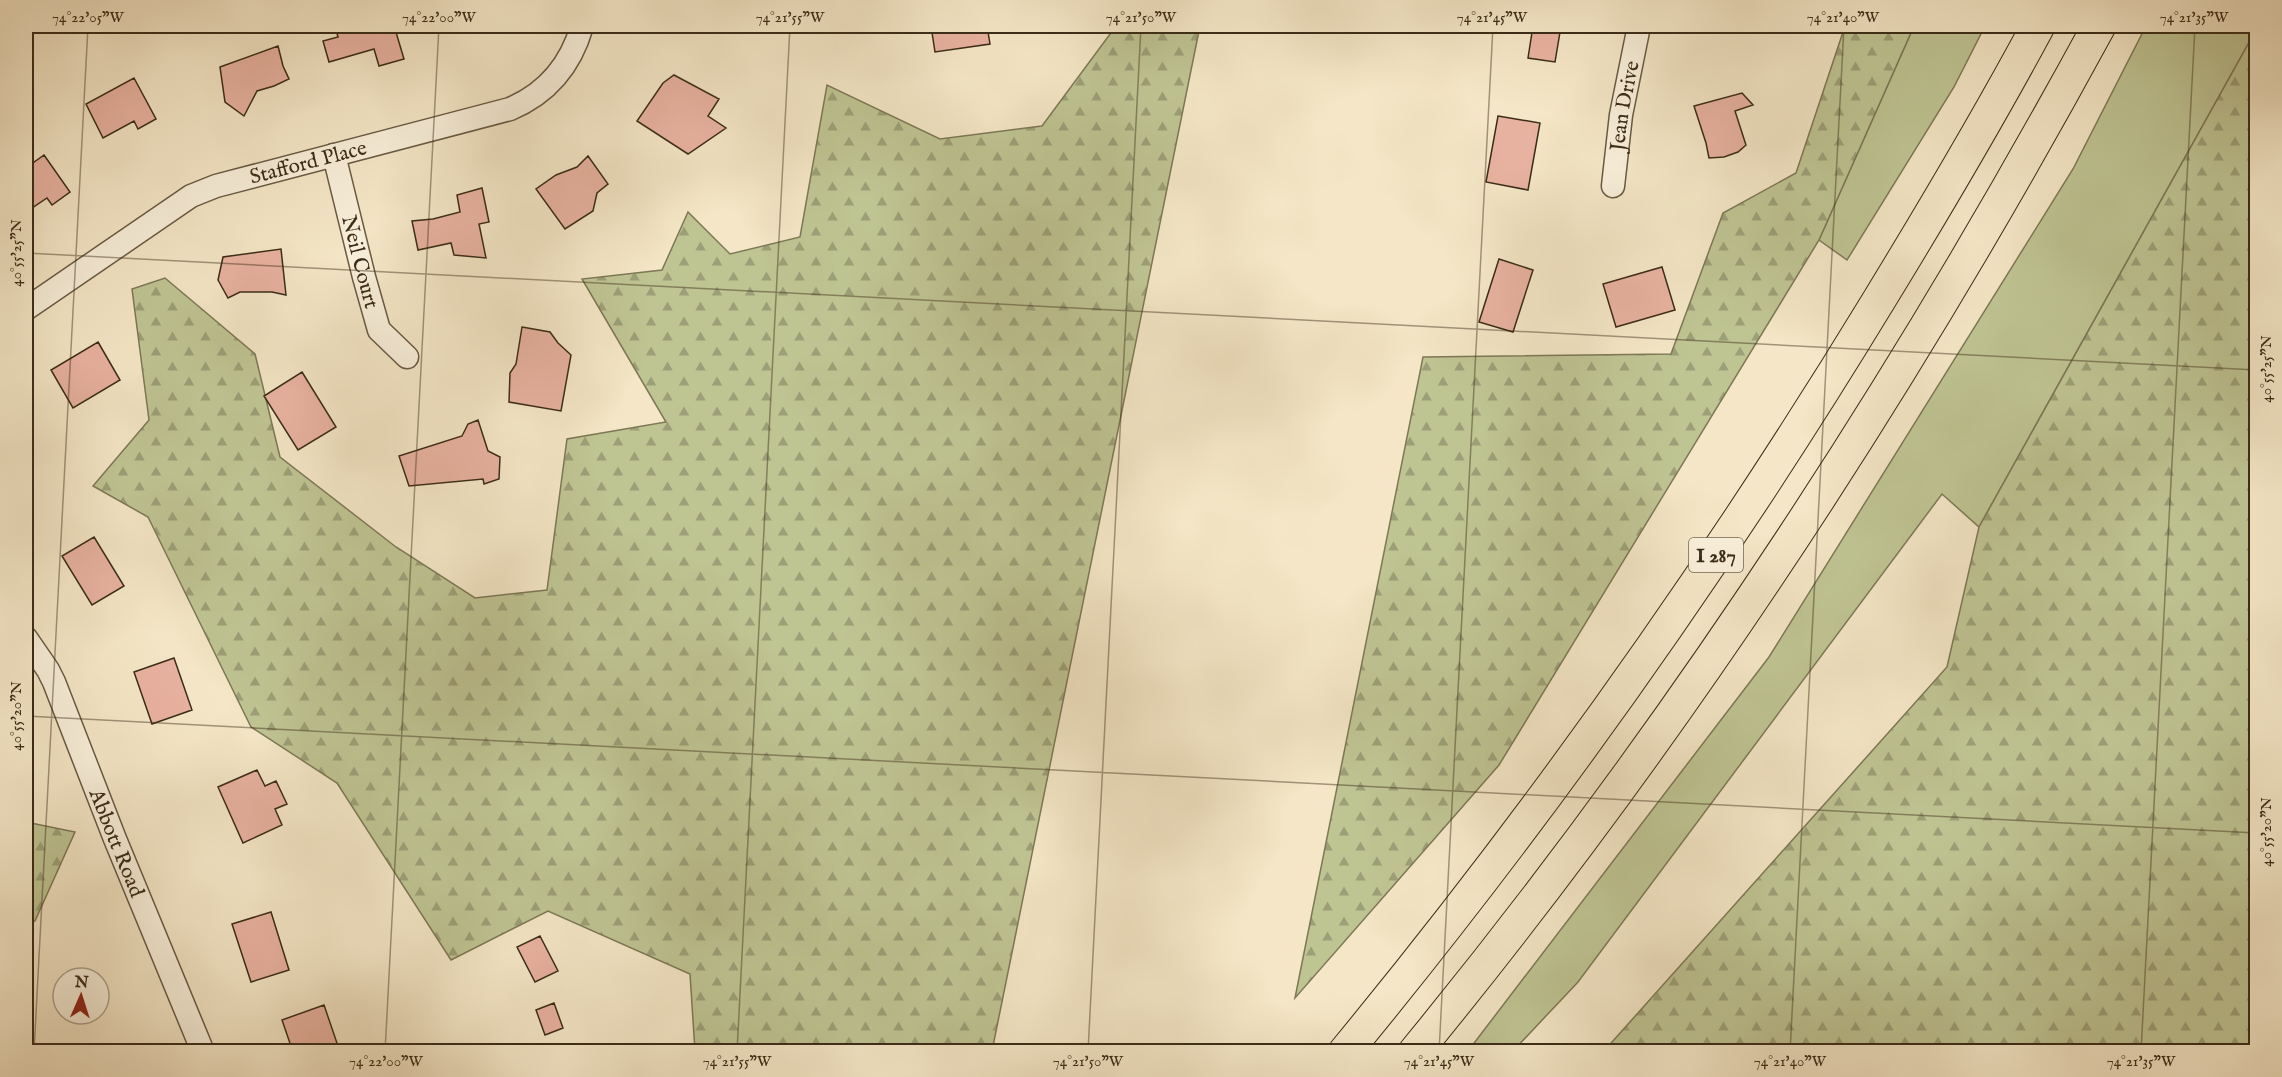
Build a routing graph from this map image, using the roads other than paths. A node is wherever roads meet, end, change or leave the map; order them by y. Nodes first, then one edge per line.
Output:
1 (582, 26) edge
2 (1639, 26) edge
3 (2038, 26) edge
4 (2099, 26) edge
5 (334, 155) junction
6 (1613, 186) dead end
7 (26, 309) edge
8 (407, 357) dead end
9 (26, 638) edge
10 (203, 1052) edge
11 (1345, 1052) edge
12 (1415, 1052) edge

1 - 5 street, Stafford Place
2 - 6 street, Jean Drive
3 - 11 highway, I 287
4 - 12 highway, I 287
5 - 7 street, Stafford Place
5 - 8 street, Neil Court
9 - 10 street, Abbott Road

